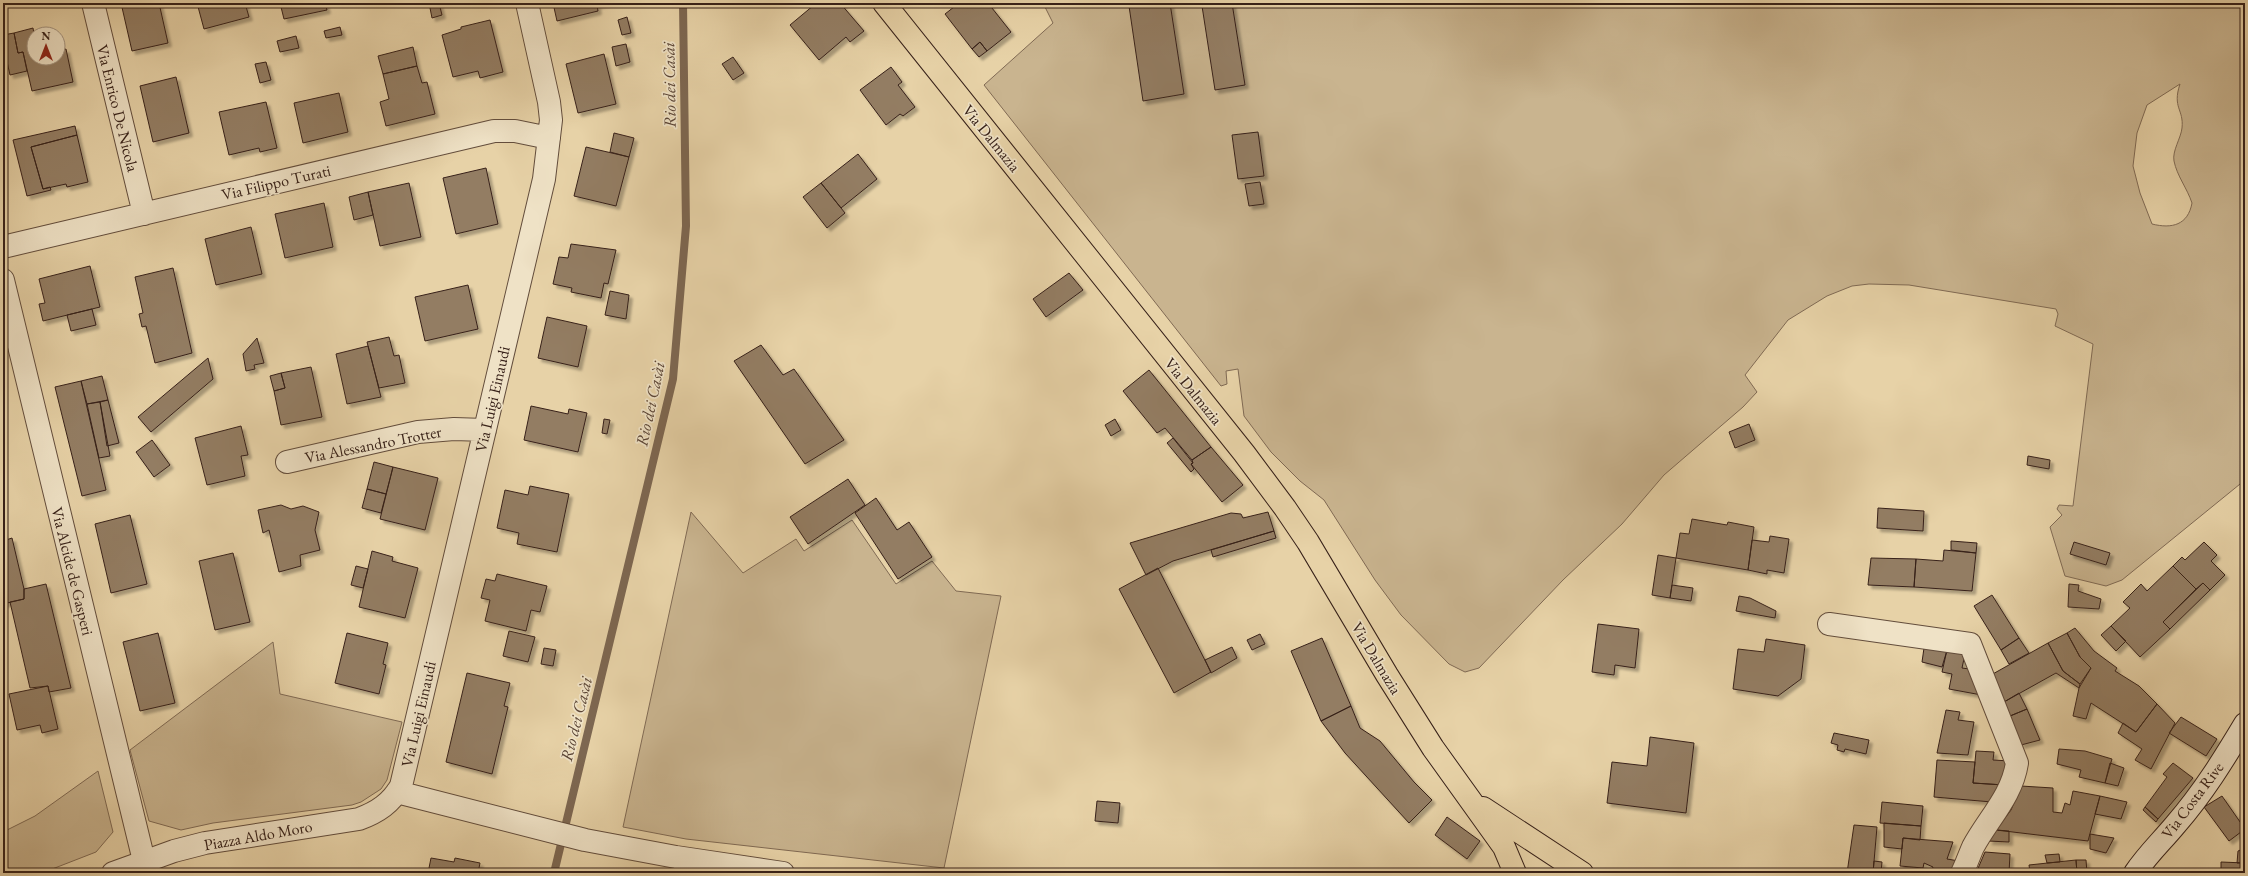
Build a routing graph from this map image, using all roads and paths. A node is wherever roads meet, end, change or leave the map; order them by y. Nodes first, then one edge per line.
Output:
1 (93, 3) edge
2 (527, 3) edge
3 (884, 3) edge
4 (549, 138) junction
5 (144, 214) junction
6 (3, 247) edge
7 (3, 280) edge
8 (484, 430) junction
9 (286, 462) dead end
10 (1829, 624) dead end
11 (2245, 724) edge
12 (397, 792) junction
13 (1472, 802) junction
14 (144, 861) junction
15 (113, 873) edge
16 (783, 873) edge
17 (1515, 873) edge
18 (1553, 873) edge
19 (1579, 873) edge
20 (1582, 873) edge
21 (1962, 873) edge
22 (2135, 873) edge

1 - 5 street, Via Enrico De Nicola
2 - 4 street, Via Luigi Einaudi
3 - 13 main road, Via Dalmazia
4 - 5 street, Via Filippo Turati
4 - 8 street, Via Luigi Einaudi
5 - 6 street, Via Filippo Turati
7 - 14 street, Via Alcide de Gasperi
8 - 9 street, Via Alessandro Trotter
8 - 12 street, Via Luigi Einaudi
10 - 21 street
11 - 22 street, Via Costa Rive
12 - 14 street, Piazza Aldo Moro
12 - 16 street
13 - 17 main road, Via Dalmazia
13 - 20 main road, Via Dalmazia
14 - 15 street, Piazza Aldo Moro
18 - 19 main road

